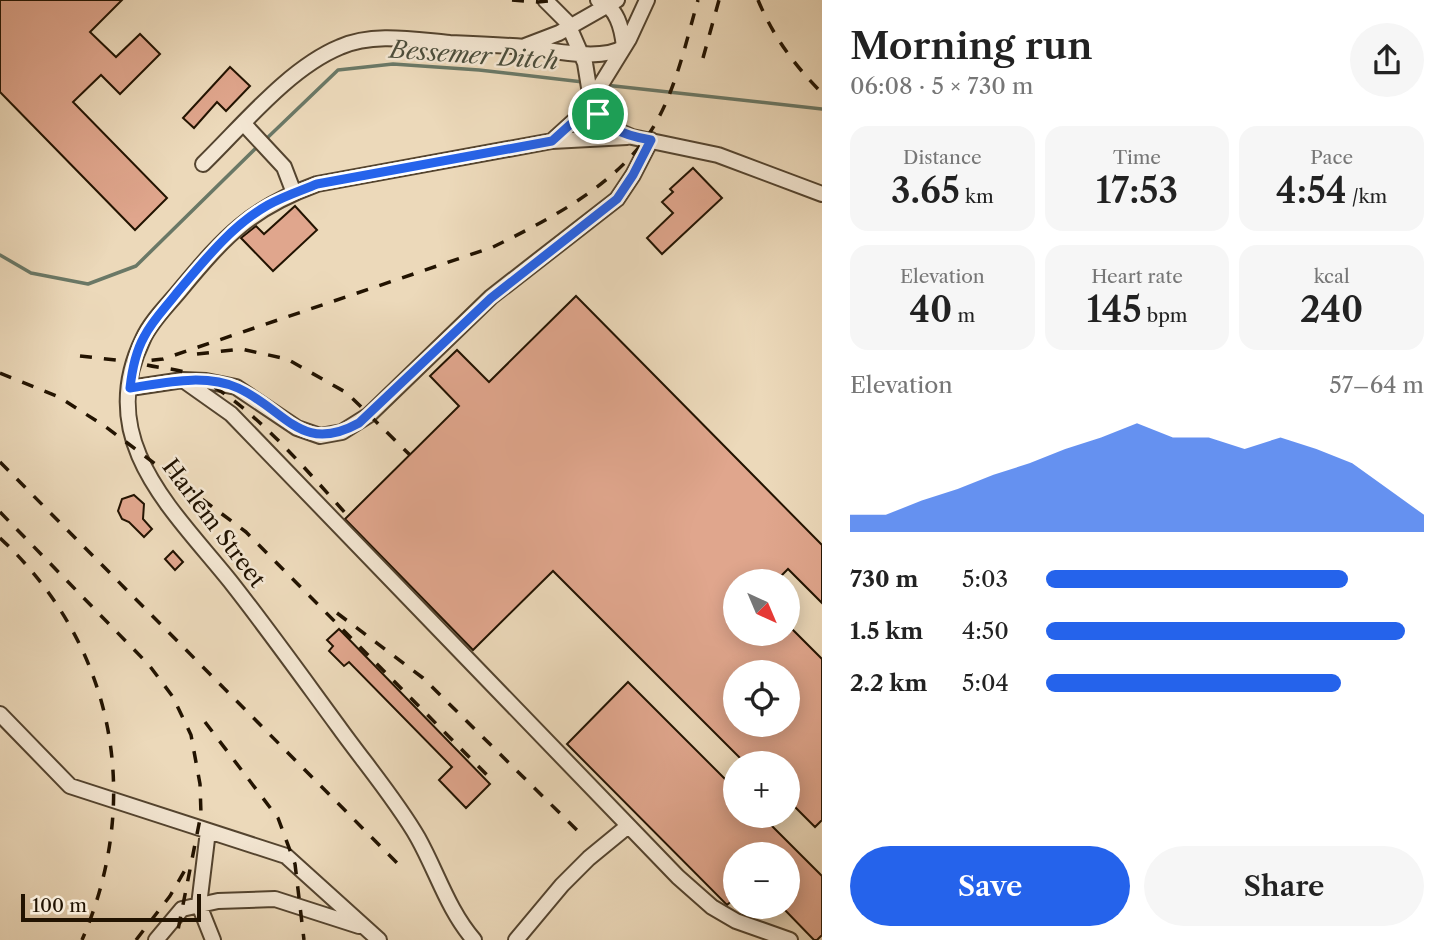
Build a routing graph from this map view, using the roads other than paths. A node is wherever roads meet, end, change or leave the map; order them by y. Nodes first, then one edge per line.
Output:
1 (545, 0) edge
2 (647, 0) edge
3 (608, 2) edge
4 (570, 28) junction
5 (521, 47) junction
6 (624, 47) junction
7 (581, 53) junction
8 (592, 100) junction
9 (244, 124) junction
10 (632, 137) junction
11 (651, 140) junction
12 (552, 141) junction
13 (203, 164) dead end
14 (294, 193) junction
15 (822, 194) edge
16 (183, 380) junction
17 (130, 388) junction
18 (0, 714) edge
19 (628, 826) junction
20 (208, 831) junction
21 (199, 905) junction
22 (367, 929) junction
23 (156, 940) edge
24 (213, 940) edge
25 (379, 940) edge
26 (474, 940) edge
27 (516, 940) edge
28 (790, 940) edge

1 - 4 lane
2 - 6 lane
3 - 4 lane
3 - 6 lane
4 - 5 lane
4 - 7 lane
5 - 7 lane
5 - 9 lane
6 - 7 lane
6 - 8 lane
7 - 8 lane
8 - 10 lane
8 - 12 lane
9 - 13 lane
9 - 14 lane
10 - 11 lane
10 - 12 lane, Harlem Street
11 - 15 lane
11 - 16 lane
12 - 14 lane, Harlem Street
14 - 17 lane, Harlem Street
16 - 17 lane
16 - 19 lane
17 - 26 lane, Harlem Street
18 - 20 lane
19 - 27 lane
19 - 28 lane
20 - 21 lane
20 - 22 lane
21 - 22 lane
21 - 23 lane
21 - 24 lane
22 - 25 lane

